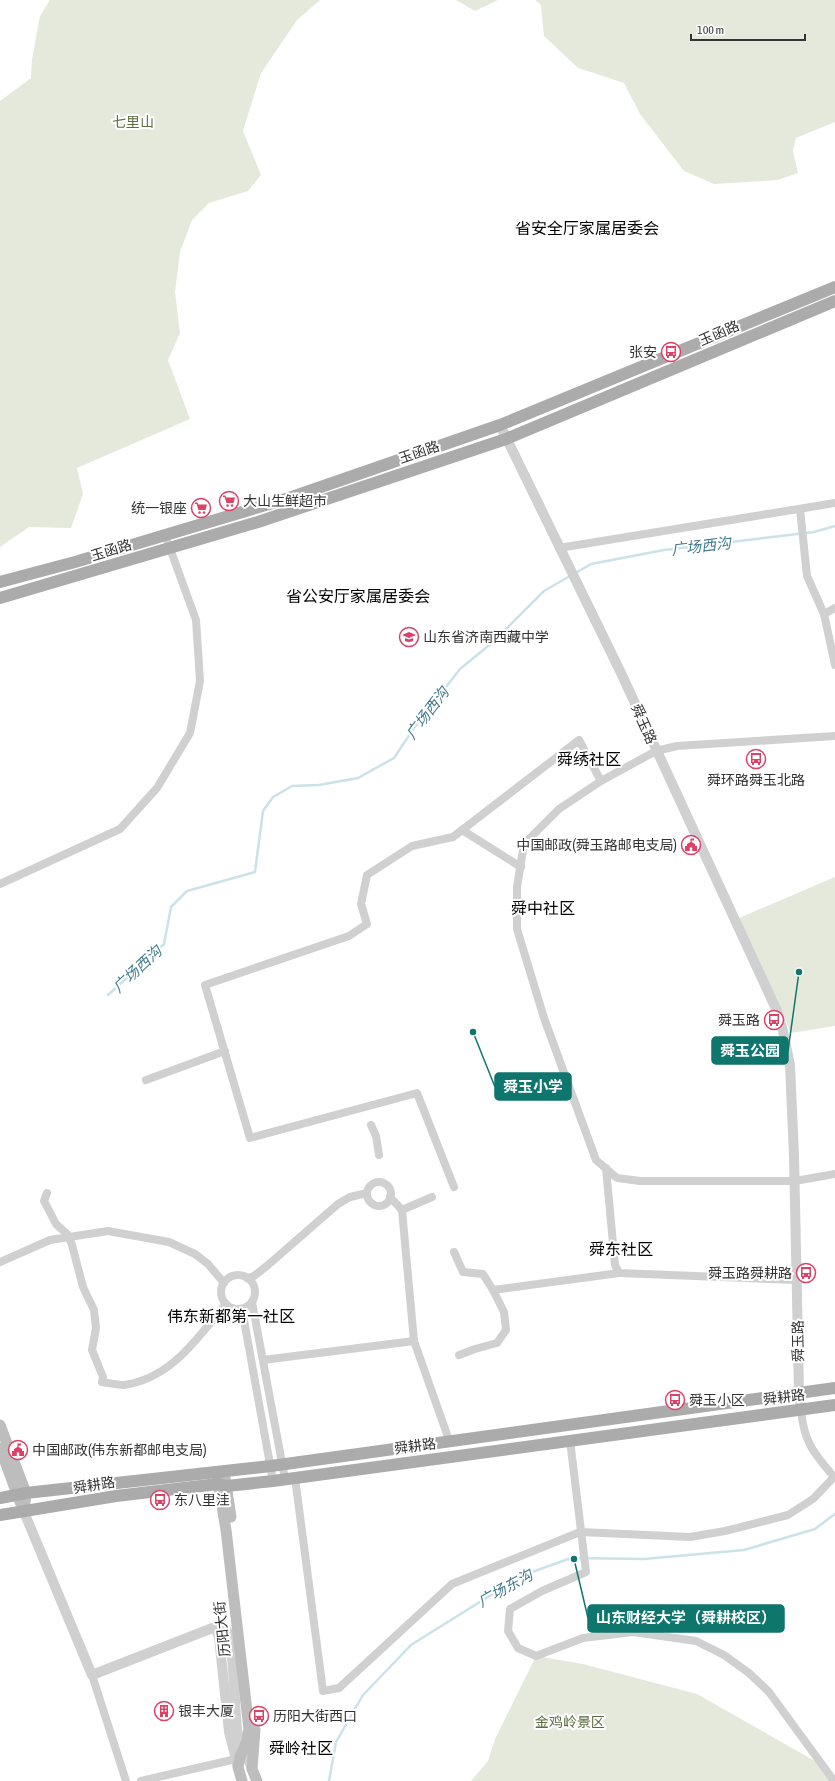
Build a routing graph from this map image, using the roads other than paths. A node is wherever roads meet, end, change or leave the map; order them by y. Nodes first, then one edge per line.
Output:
1 (835, 287) edge
2 (835, 301) edge
3 (500, 425) junction
4 (506, 438) junction
5 (835, 503) edge
6 (800, 509) junction
7 (165, 535) junction
8 (169, 548) junction
9 (559, 548) junction
10 (0, 582) edge
11 (0, 598) edge
12 (835, 608) edge
13 (824, 614) junction
14 (835, 665) edge
15 (835, 736) edge
16 (656, 752) junction
17 (601, 781) junction
18 (462, 830) junction
19 (520, 867) junction
20 (0, 884) edge
21 (225, 1051) junction
22 (146, 1080) dead end
23 (371, 1125) dead end
24 (379, 1155) dead end
25 (606, 1168) junction
26 (835, 1174) edge
27 (795, 1181) junction
28 (454, 1187) dead end
29 (47, 1193) dead end
30 (367, 1193) junction
31 (432, 1196) dead end
32 (390, 1197) junction
33 (402, 1210) junction
34 (69, 1238) junction
35 (454, 1252) dead end
36 (0, 1262) edge
37 (619, 1273) junction
38 (247, 1278) junction
39 (797, 1280) junction
40 (224, 1283) junction
41 (493, 1290) junction
42 (252, 1302) junction
43 (226, 1304) junction
44 (242, 1309) junction
45 (414, 1342) junction
46 (459, 1355) dead end
47 (263, 1360) junction
48 (835, 1388) edge
49 (799, 1392) junction
50 (835, 1405) edge
51 (801, 1410) junction
52 (0, 1425) edge
53 (449, 1440) junction
54 (570, 1440) junction
55 (0, 1448) edge
56 (277, 1465) junction
57 (834, 1477) edge
58 (222, 1478) junction
59 (285, 1479) junction
60 (22, 1494) junction
61 (0, 1498) edge
62 (24, 1512) junction
63 (0, 1515) edge
64 (580, 1532) junction
65 (215, 1627) junction
66 (92, 1675) junction
67 (243, 1750) junction
68 (237, 1763) junction
69 (252, 1769) junction
70 (126, 1781) edge
71 (141, 1781) edge
72 (242, 1781) edge
73 (257, 1781) edge
74 (834, 1781) edge

1 - 3 main road, 玉函路
2 - 4 main road, 玉函路
3 - 4 street, 舜玉路
3 - 7 main road, 玉函路
4 - 8 main road, 玉函路
4 - 9 street, 舜玉路
5 - 6 street
6 - 9 street
6 - 13 street
7 - 8 street
7 - 10 main road, 玉函路
8 - 11 main road, 玉函路
8 - 20 street
9 - 16 street, 舜玉路
12 - 13 street
13 - 14 street
15 - 16 street
16 - 17 street
16 - 27 street, 舜玉路
17 - 18 street
17 - 19 street
18 - 19 street
18 - 21 street
19 - 25 street
21 - 22 street
21 - 28 street
23 - 24 street
25 - 27 street
25 - 37 street
26 - 27 street
27 - 39 street, 舜玉路
29 - 34 street
30 - 32 street
30 - 32 street
30 - 38 street
31 - 33 street
32 - 33 street
33 - 45 street
34 - 36 street
34 - 40 street
34 - 43 street
35 - 41 street
37 - 39 street
37 - 41 street
38 - 40 street
38 - 42 street
39 - 49 street, 舜玉路
40 - 43 street
41 - 46 street
42 - 44 street
42 - 47 street
43 - 44 street
44 - 56 street
45 - 47 street
45 - 53 street
47 - 56 street
48 - 49 main road, 舜耕路
49 - 51 street, 舜玉路
49 - 53 main road, 舜耕路
50 - 51 main road, 舜耕路
51 - 54 main road, 舜耕路
51 - 57 street
52 - 60 main road
53 - 56 main road, 舜耕路
54 - 59 main road, 舜耕路
54 - 64 street
55 - 60 main road
56 - 58 main road, 舜耕路
56 - 59 street
56 - 59 street
57 - 64 street
58 - 59 main road, 舜耕路
58 - 60 main road, 舜耕路
58 - 62 main road, 舜耕路
58 - 67 main road, 历阳大街
58 - 69 main road, 历阳大街
59 - 64 street
60 - 61 main road, 舜耕路
60 - 62 main road
62 - 63 main road, 舜耕路
62 - 66 street
64 - 74 street
65 - 66 street
65 - 67 street
65 - 68 street
66 - 70 street
67 - 68 main road, 历阳大街
67 - 69 street
68 - 71 street
68 - 72 main road
69 - 73 main road, 历阳大街

